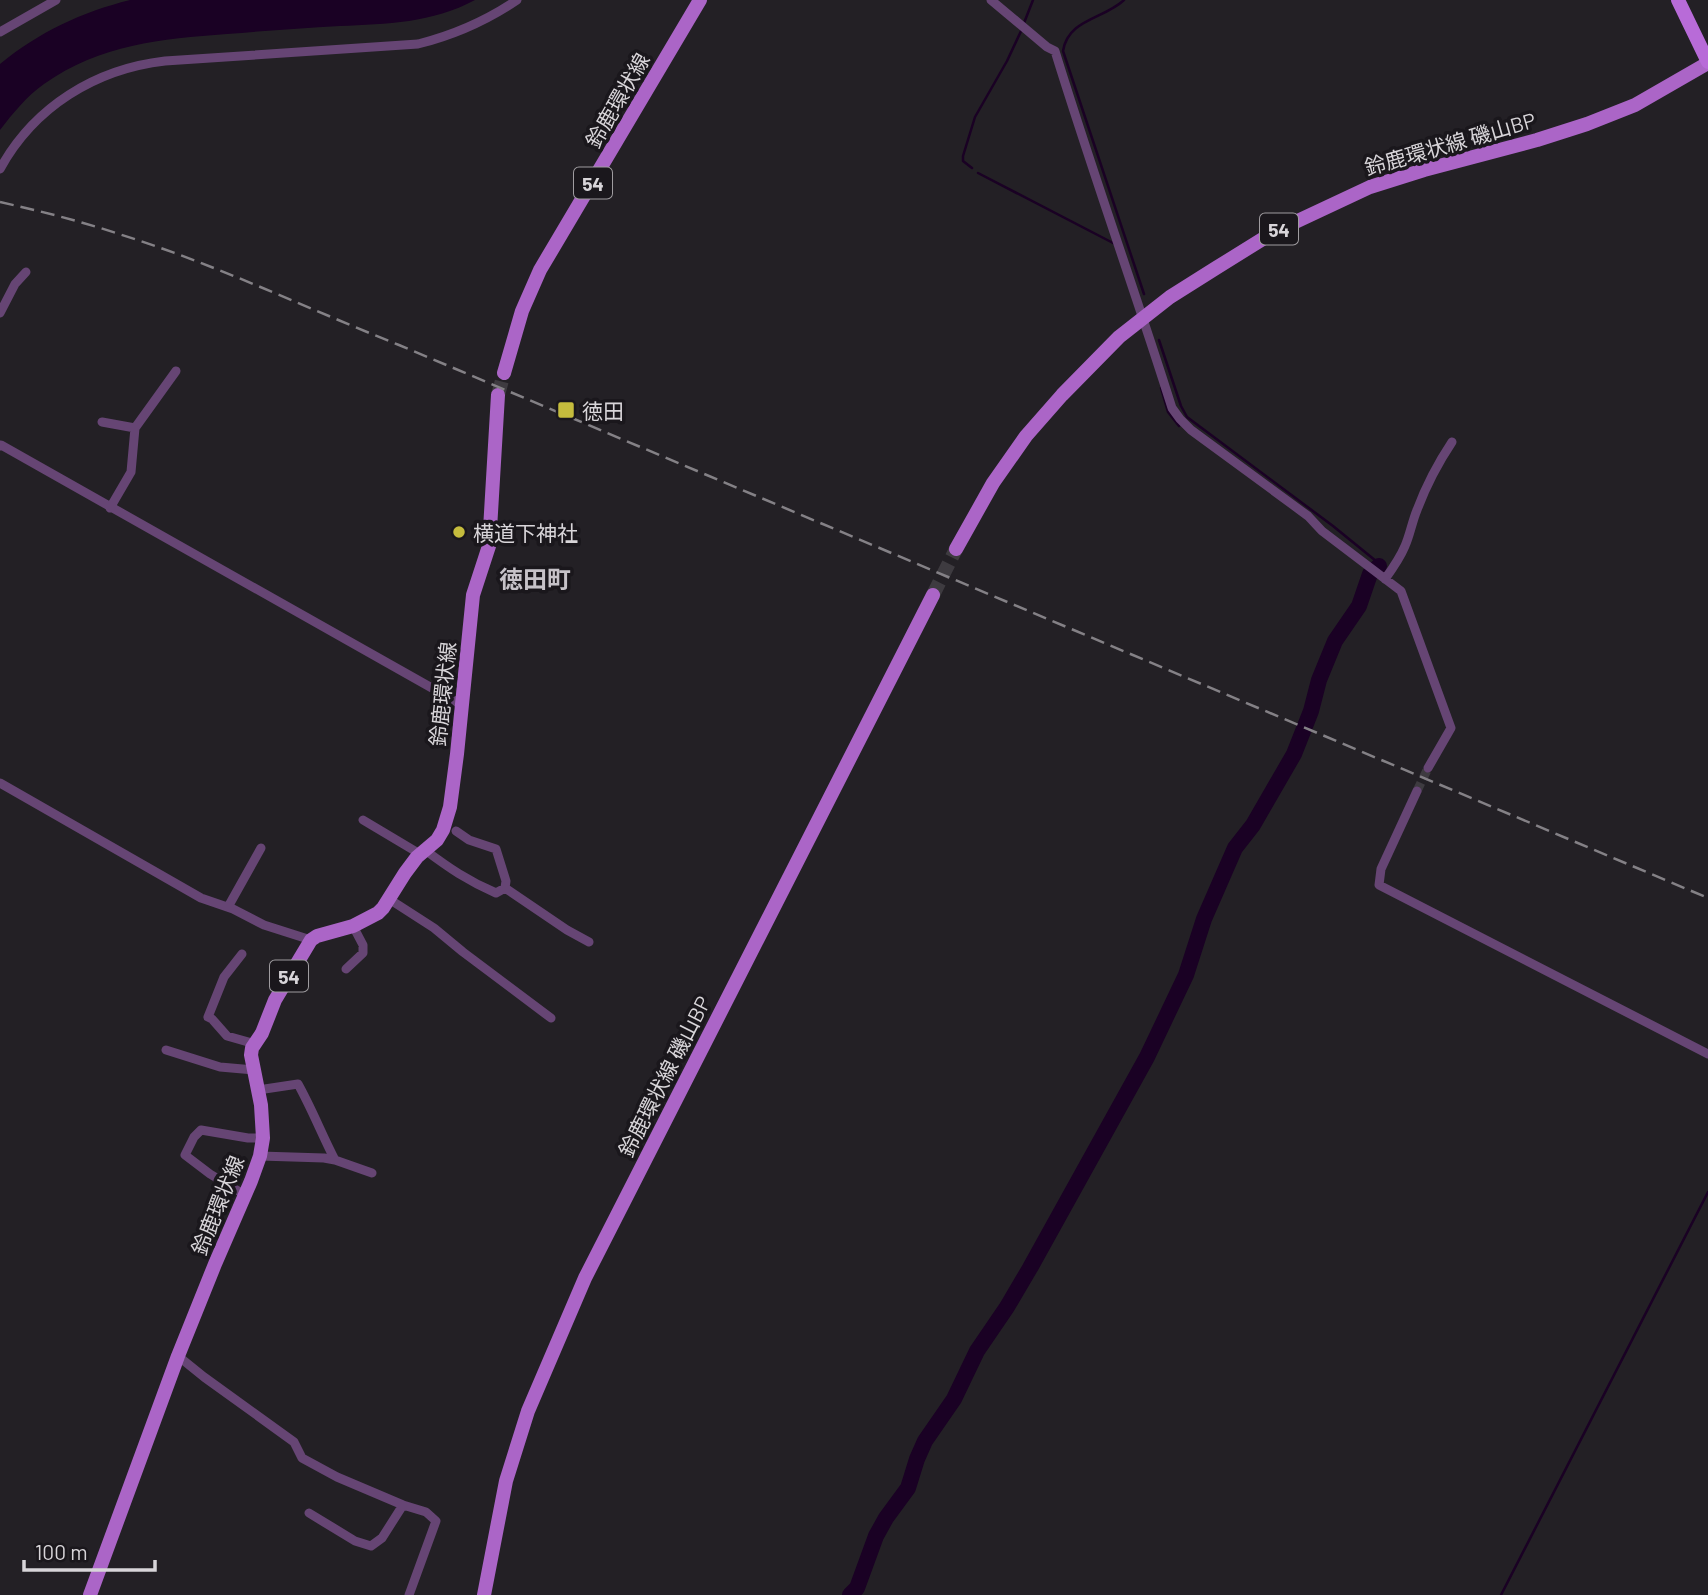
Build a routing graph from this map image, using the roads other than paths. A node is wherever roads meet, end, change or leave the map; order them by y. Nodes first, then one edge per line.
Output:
1 (55, 0) edge
2 (517, 0) edge
3 (700, 0) edge
4 (991, 0) edge
5 (1678, 0) edge
6 (0, 32) edge
7 (1708, 63) edge
8 (0, 169) edge
9 (26, 272) dead end
10 (0, 313) edge
11 (1143, 318) junction
12 (176, 371) dead end
13 (504, 373) tunnel mouth
14 (498, 395) tunnel mouth
15 (102, 422) dead end
16 (135, 428) junction
17 (1452, 442) dead end
18 (0, 446) edge
19 (110, 508) junction
20 (956, 549) tunnel mouth
21 (1383, 578) junction
22 (933, 595) tunnel mouth
23 (462, 705) junction
24 (1428, 768) tunnel mouth
25 (0, 783) edge
26 (1417, 791) tunnel mouth
27 (363, 820) dead end
28 (456, 831) dead end
29 (261, 848) dead end
30 (423, 852) junction
31 (505, 888) junction
32 (389, 899) junction
33 (228, 907) junction
34 (353, 926) junction
35 (311, 940) junction
36 (589, 943) dead end
37 (242, 954) dead end
38 (345, 969) dead end
39 (551, 1018) dead end
40 (255, 1044) junction
41 (166, 1050) dead end
42 (1708, 1054) edge
43 (254, 1070) junction
44 (258, 1090) junction
45 (263, 1138) junction
46 (260, 1156) junction
47 (335, 1160) junction
48 (372, 1173) dead end
49 (245, 1195) junction
50 (178, 1356) junction
51 (402, 1506) junction
52 (309, 1513) dead end
53 (90, 1595) edge
54 (409, 1595) edge
55 (484, 1595) edge

1 - 6 street
2 - 8 street
3 - 13 main road, 鈴鹿環状線 / 54
4 - 11 street
5 - 7 highway
7 - 11 main road, 鈴鹿環状線 磯山BP / 54
9 - 10 street
11 - 20 main road, 鈴鹿環状線 磯山BP / 54
11 - 21 street
12 - 16 street
14 - 23 main road, 鈴鹿環状線 / 54
15 - 16 street
16 - 19 street
17 - 21 street
18 - 19 street
19 - 23 street
21 - 24 street
22 - 55 main road, 鈴鹿環状線 磯山BP
23 - 30 main road, 鈴鹿環状線 / 54
25 - 33 street
26 - 42 street
27 - 30 street
28 - 31 street
29 - 33 street
30 - 31 street
30 - 32 main road, 鈴鹿環状線 / 54
31 - 36 street
32 - 34 main road, 鈴鹿環状線 / 54
32 - 39 street
33 - 35 street
34 - 35 main road, 鈴鹿環状線 / 54
34 - 38 street
35 - 40 main road, 鈴鹿環状線 / 54
37 - 40 street
40 - 43 main road, 鈴鹿環状線 / 54
41 - 43 street
43 - 44 main road, 鈴鹿環状線 / 54
44 - 45 main road, 鈴鹿環状線 / 54
44 - 47 street
45 - 46 main road, 鈴鹿環状線 / 54
45 - 49 street
46 - 47 street
46 - 49 main road, 鈴鹿環状線 / 54
47 - 48 street
49 - 50 main road, 鈴鹿環状線 / 54
50 - 51 street
50 - 53 main road, 鈴鹿環状線 / 54
51 - 52 street
51 - 54 street

